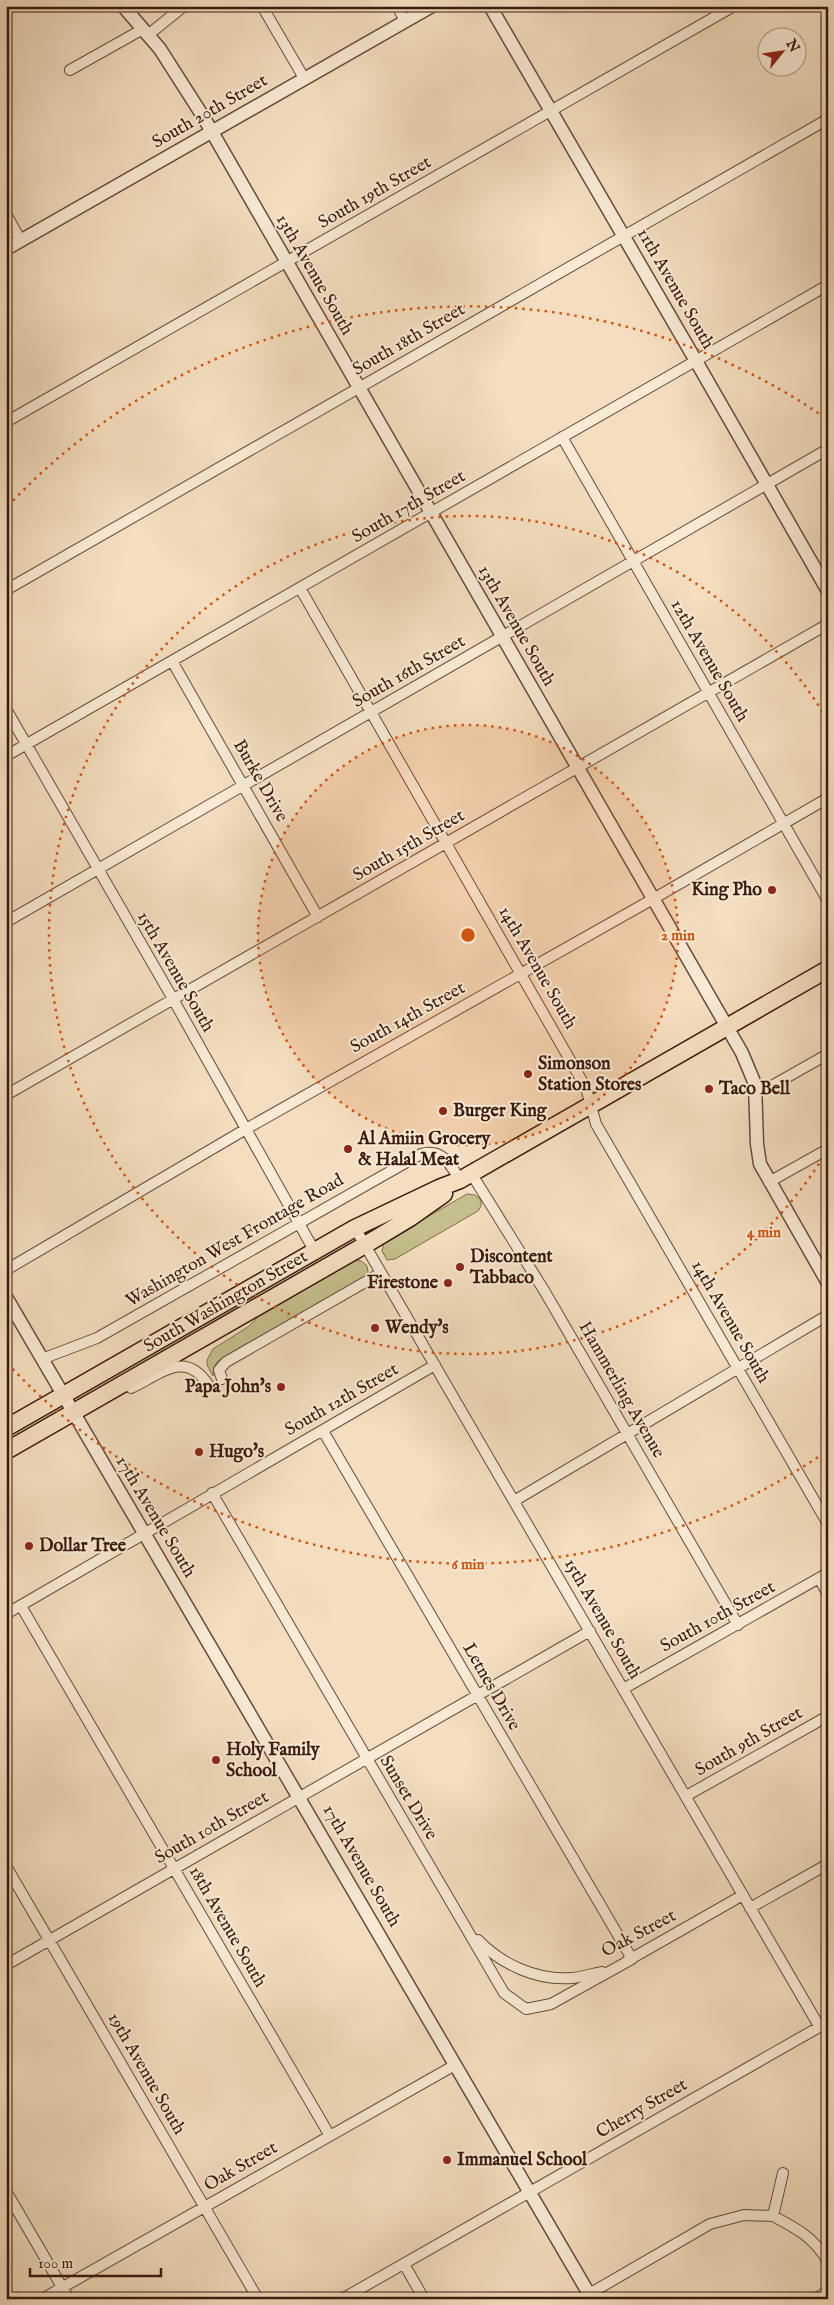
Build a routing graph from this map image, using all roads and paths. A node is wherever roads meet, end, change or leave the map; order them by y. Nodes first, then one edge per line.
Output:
1 (122, 6) edge
2 (184, 6) edge
3 (262, 6) edge
4 (397, 6) edge
5 (432, 6) edge
6 (490, 6) edge
7 (734, 6) edge
8 (405, 21) junction
9 (146, 32) junction
10 (70, 70) dead end
11 (304, 78) junction
12 (552, 110) junction
13 (828, 119) edge
14 (212, 131) junction
15 (6, 214) edge
16 (624, 235) junction
17 (21, 240) junction
18 (6, 249) edge
19 (287, 262) junction
20 (828, 285) edge
21 (696, 360) junction
22 (359, 387) junction
23 (6, 422) edge
24 (562, 437) junction
25 (828, 449) edge
26 (767, 485) junction
27 (431, 513) junction
28 (632, 562) junction
29 (300, 588) junction
30 (6, 590) edge
31 (828, 591) edge
32 (828, 624) edge
33 (503, 637) junction
34 (172, 661) junction
35 (709, 693) junction
36 (6, 709) edge
37 (372, 712) junction
38 (27, 744) junction
39 (6, 756) edge
40 (577, 767) junction
41 (244, 785) junction
42 (828, 798) edge
43 (784, 823) junction
44 (447, 843) junction
45 (97, 869) junction
46 (653, 899) junction
47 (828, 901) edge
48 (318, 917) junction
49 (6, 922) edge
50 (828, 968) edge
51 (522, 973) junction
52 (173, 999) junction
53 (727, 1027) junction
54 (828, 1054) edge
55 (756, 1090) junction
56 (6, 1095) edge
57 (592, 1103) junction
58 (246, 1128) junction
59 (828, 1149) edge
60 (465, 1176) junction
61 (769, 1182) junction
62 (298, 1224) junction
63 (355, 1228) junction
64 (365, 1245) junction
65 (314, 1252) junction
66 (6, 1270) edge
67 (381, 1273) junction
68 (828, 1283) edge
69 (6, 1297) edge
70 (828, 1315) edge
71 (42, 1359) junction
72 (435, 1365) junction
73 (738, 1368) junction
74 (222, 1379) dead end
75 (209, 1386) dead end
76 (116, 1390) junction
77 (63, 1396) junction
78 (32, 1413) junction
79 (74, 1414) junction
80 (6, 1421) edge
81 (6, 1428) edge
82 (323, 1431) junction
83 (628, 1434) junction
84 (6, 1451) edge
85 (212, 1493) junction
86 (514, 1501) junction
87 (828, 1524) edge
88 (144, 1533) junction
89 (823, 1576) edge
90 (828, 1595) edge
91 (21, 1606) junction
92 (6, 1614) edge
93 (738, 1625) junction
94 (590, 1631) junction
95 (623, 1689) junction
96 (478, 1696) junction
97 (828, 1716) edge
98 (366, 1759) junction
99 (686, 1796) junction
100 (300, 1797) junction
101 (828, 1864) edge
102 (6, 1866) edge
103 (174, 1869) junction
104 (743, 1895) junction
105 (750, 1908) junction
106 (467, 1929) junction
107 (49, 1940) junction
108 (632, 1959) junction
109 (6, 1965) edge
110 (823, 2024) edge
111 (455, 2065) junction
112 (330, 2136) junction
113 (783, 2173) dead end
114 (6, 2191) edge
115 (530, 2192) junction
116 (204, 2207) junction
117 (773, 2216) junction
118 (828, 2262) edge
119 (404, 2264) junction
120 (62, 2287) junction
121 (828, 2291) edge
122 (591, 2296) edge
123 (42, 2299) edge
124 (69, 2299) edge
125 (258, 2299) edge
126 (342, 2299) edge
127 (424, 2299) edge
128 (815, 2299) edge

1 - 9 street, 13th Avenue South
2 - 9 street
3 - 11 street
4 - 8 street
5 - 8 street, South 20th Street
6 - 12 street, 11th Avenue South
7 - 12 street, South 19th Street
8 - 11 street, South 20th Street
9 - 10 street
9 - 14 street, 13th Avenue South
11 - 14 street, South 20th Street
12 - 16 street, 11th Avenue South
12 - 19 street, South 19th Street
13 - 16 street, South 18th Street
14 - 17 street, South 20th Street
14 - 19 street, 13th Avenue South
15 - 17 street
16 - 21 street, 11th Avenue South
16 - 22 street, South 18th Street
17 - 18 street, South 20th Street
19 - 22 street, 13th Avenue South
19 - 23 street, South 19th Street
20 - 21 street, South 17th Street
21 - 24 street, South 17th Street
21 - 26 street, 11th Avenue South
22 - 27 street, 13th Avenue South
22 - 30 street, South 18th Street
24 - 27 street, South 17th Street
24 - 28 street, 12th Avenue South
25 - 26 street, South 16th Street
26 - 28 street, South 16th Street
26 - 31 street, 11th Avenue South
27 - 29 street, South 17th Street
27 - 33 street, 13th Avenue South
28 - 33 street, South 16th Street
28 - 35 street, 12th Avenue South
29 - 34 street, South 17th Street
29 - 37 street, 14th Avenue South
32 - 35 street, South 15th Street
33 - 37 street, South 16th Street
33 - 40 street, 13th Avenue South
34 - 38 street, South 17th Street
34 - 41 street, Burke Drive
35 - 40 street, South 15th Street
35 - 43 street, 12th Avenue South
36 - 38 street, 15th Avenue South
37 - 41 street, South 16th Street
37 - 44 street, 14th Avenue South
38 - 39 street, South 17th Street
38 - 45 street, 15th Avenue South
40 - 44 street, South 15th Street
40 - 46 street, 13th Avenue South
41 - 45 street, South 16th Street
41 - 48 street, Burke Drive
42 - 43 street, South 14th Street
43 - 46 street, South 14th Street
43 - 47 street, 12th Avenue South
44 - 48 street, South 15th Street
44 - 51 street, 14th Avenue South
45 - 49 street, South 16th Street
45 - 52 street, 15th Avenue South
46 - 51 street, South 14th Street
46 - 53 street, 13th Avenue South
48 - 52 street, South 15th Street
50 - 53 main road, South Washington Street
51 - 57 street, 14th Avenue South
51 - 58 street, South 14th Street
52 - 56 street, South 15th Street
52 - 58 street, 15th Avenue South
53 - 55 street, 13th Avenue South
53 - 57 main road, South Washington Street
54 - 55 street
55 - 61 street, 13th Avenue South
57 - 60 main road, South Washington Street
57 - 73 street, 14th Avenue South
58 - 62 street, 15th Avenue South
58 - 66 street, South 14th Street
59 - 61 street
60 - 62 street, Washington West Frontage Road
60 - 63 main road, South Washington Street
60 - 64 main road, South Washington Street
60 - 83 street, Hammerling Avenue
61 - 68 street, 13th Avenue South
62 - 65 street, 15th Avenue South
62 - 71 street, Washington West Frontage Road
63 - 64 street, 15th Avenue South
63 - 65 main road, South Washington Street
64 - 67 street, 15th Avenue South
64 - 76 main road, South Washington Street
65 - 77 main road, South Washington Street
67 - 72 street, 15th Avenue South
67 - 74 street
69 - 71 street, 17th Avenue South
70 - 73 street
71 - 77 street, 17th Avenue South
72 - 82 street, South 12th Street
72 - 86 street, 15th Avenue South
73 - 83 street
73 - 87 street, 14th Avenue South
75 - 76 street
76 - 79 main road, South Washington Street
77 - 78 main road, South Washington Street
77 - 79 street, 17th Avenue South
78 - 80 street
78 - 81 main road, South Washington Street
79 - 84 main road, South Washington Street
79 - 88 street, 17th Avenue South
82 - 85 street, South 12th Street
82 - 96 street, Letnes Drive
83 - 86 street
83 - 93 street, Hammerling Avenue
85 - 88 street, South 12th Street
85 - 98 street, Sunset Drive
86 - 94 street, 15th Avenue South
88 - 91 street, South 12th Street
88 - 100 street, 17th Avenue South
89 - 90 street
89 - 93 street, South 10th Street
91 - 92 street, South 12th Street
91 - 103 street, 18th Avenue South
93 - 95 street, South 10th Street
94 - 95 street, 15th Avenue South
94 - 96 street, South 10th Street
95 - 99 street, 15th Avenue South
96 - 98 street, South 10th Street
96 - 108 street, Letnes Drive
97 - 99 street, South 9th Street
98 - 100 street, South 10th Street
98 - 106 street, Sunset Drive
99 - 104 street, 15th Avenue South
100 - 103 street, South 10th Street
100 - 111 street, 17th Avenue South
101 - 105 street
102 - 107 street, 19th Avenue South
103 - 107 street, South 10th Street
103 - 112 street, 18th Avenue South
104 - 105 street, 15th Avenue South
104 - 108 street, Oak Street
105 - 110 street, 15th Avenue South
106 - 108 street, Oak Street
106 - 108 street, Sunset Drive
107 - 109 street, South 10th Street
107 - 116 street, 19th Avenue South
110 - 115 street, Cherry Street
111 - 112 street, Oak Street
111 - 115 street, 17th Avenue South
112 - 116 street, Oak Street
113 - 117 street
114 - 120 street
115 - 119 street, Cherry Street
115 - 122 street, 17th Avenue South
116 - 120 street, Oak Street
116 - 125 street, 19th Avenue South
117 - 118 street
117 - 122 street
119 - 126 street, Cherry Street
119 - 127 street
120 - 123 street, Oak Street
120 - 124 street
121 - 128 street

